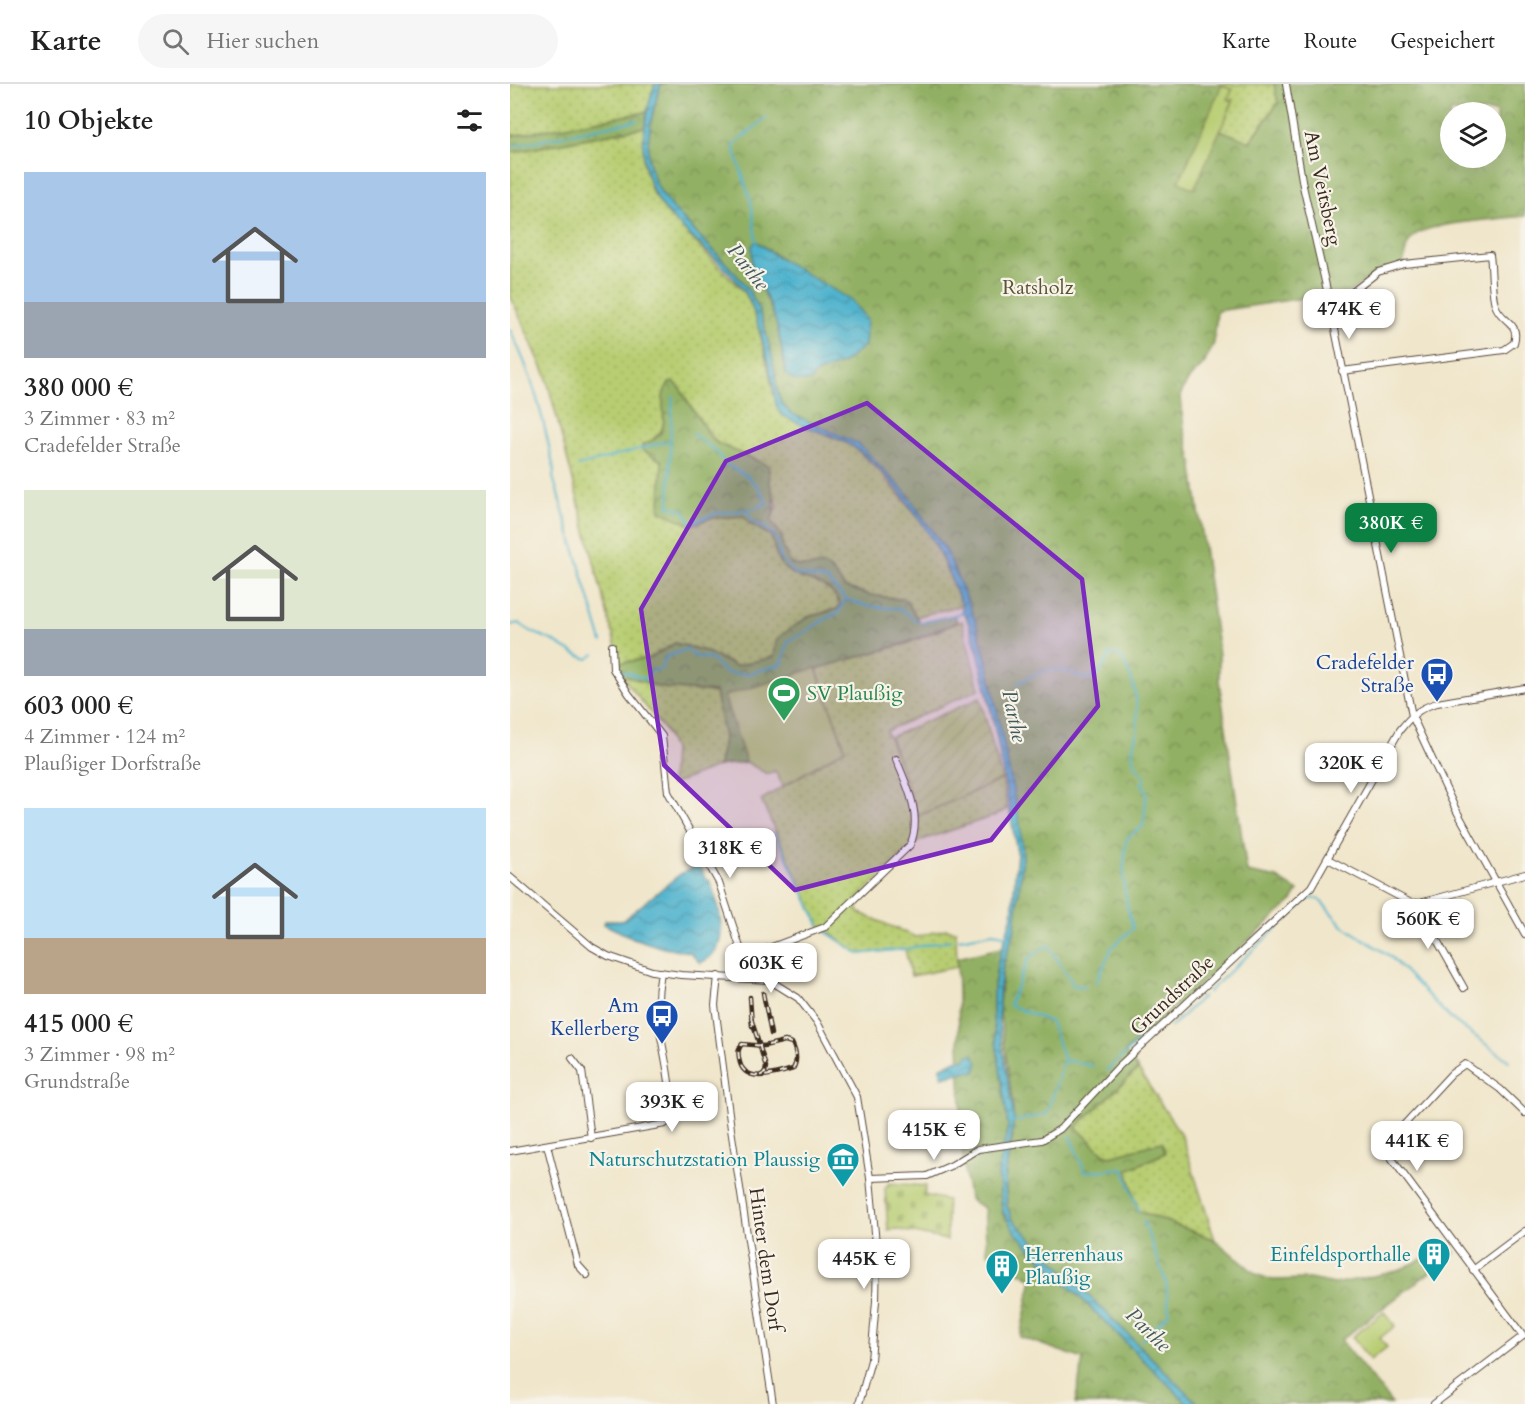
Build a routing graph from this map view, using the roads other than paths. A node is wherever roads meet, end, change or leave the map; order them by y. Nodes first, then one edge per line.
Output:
1 (1286, 84) edge
2 (1329, 299) junction
3 (1342, 371) junction
4 (612, 646) dead end
5 (1525, 688) edge
6 (1412, 716) junction
7 (896, 759) dead end
8 (1328, 859) junction
9 (1525, 874) edge
10 (510, 877) edge
11 (1496, 882) junction
12 (1416, 903) junction
13 (1525, 934) edge
14 (745, 957) junction
15 (661, 972) junction
16 (718, 976) junction
17 (750, 978) junction
18 (1464, 988) dead end
19 (572, 1058) dead end
20 (1525, 1113) edge
21 (591, 1138) junction
22 (547, 1145) junction
23 (510, 1151) edge
24 (870, 1178) junction
25 (1525, 1231) edge
26 (1473, 1270) junction
27 (587, 1275) dead end
28 (773, 1404) edge
29 (859, 1404) edge
30 (1434, 1404) edge

1 - 2 street, Am Veitsberg
2 - 3 street, Am Veitsberg
2 - 3 street
3 - 6 street, Am Veitsberg
4 - 14 street
5 - 6 street
6 - 8 street, Grundstraße
6 - 11 street
7 - 14 street
8 - 12 street
8 - 24 street, Grundstraße
9 - 11 street
10 - 15 street
11 - 12 street
11 - 13 street
12 - 18 street
14 - 17 street
15 - 16 street
15 - 21 street
16 - 17 street
16 - 28 street, Hinter dem Dorf
17 - 24 street
19 - 21 street
20 - 26 street
21 - 22 street
22 - 23 street
22 - 27 street
24 - 29 street
25 - 26 street
26 - 30 street

